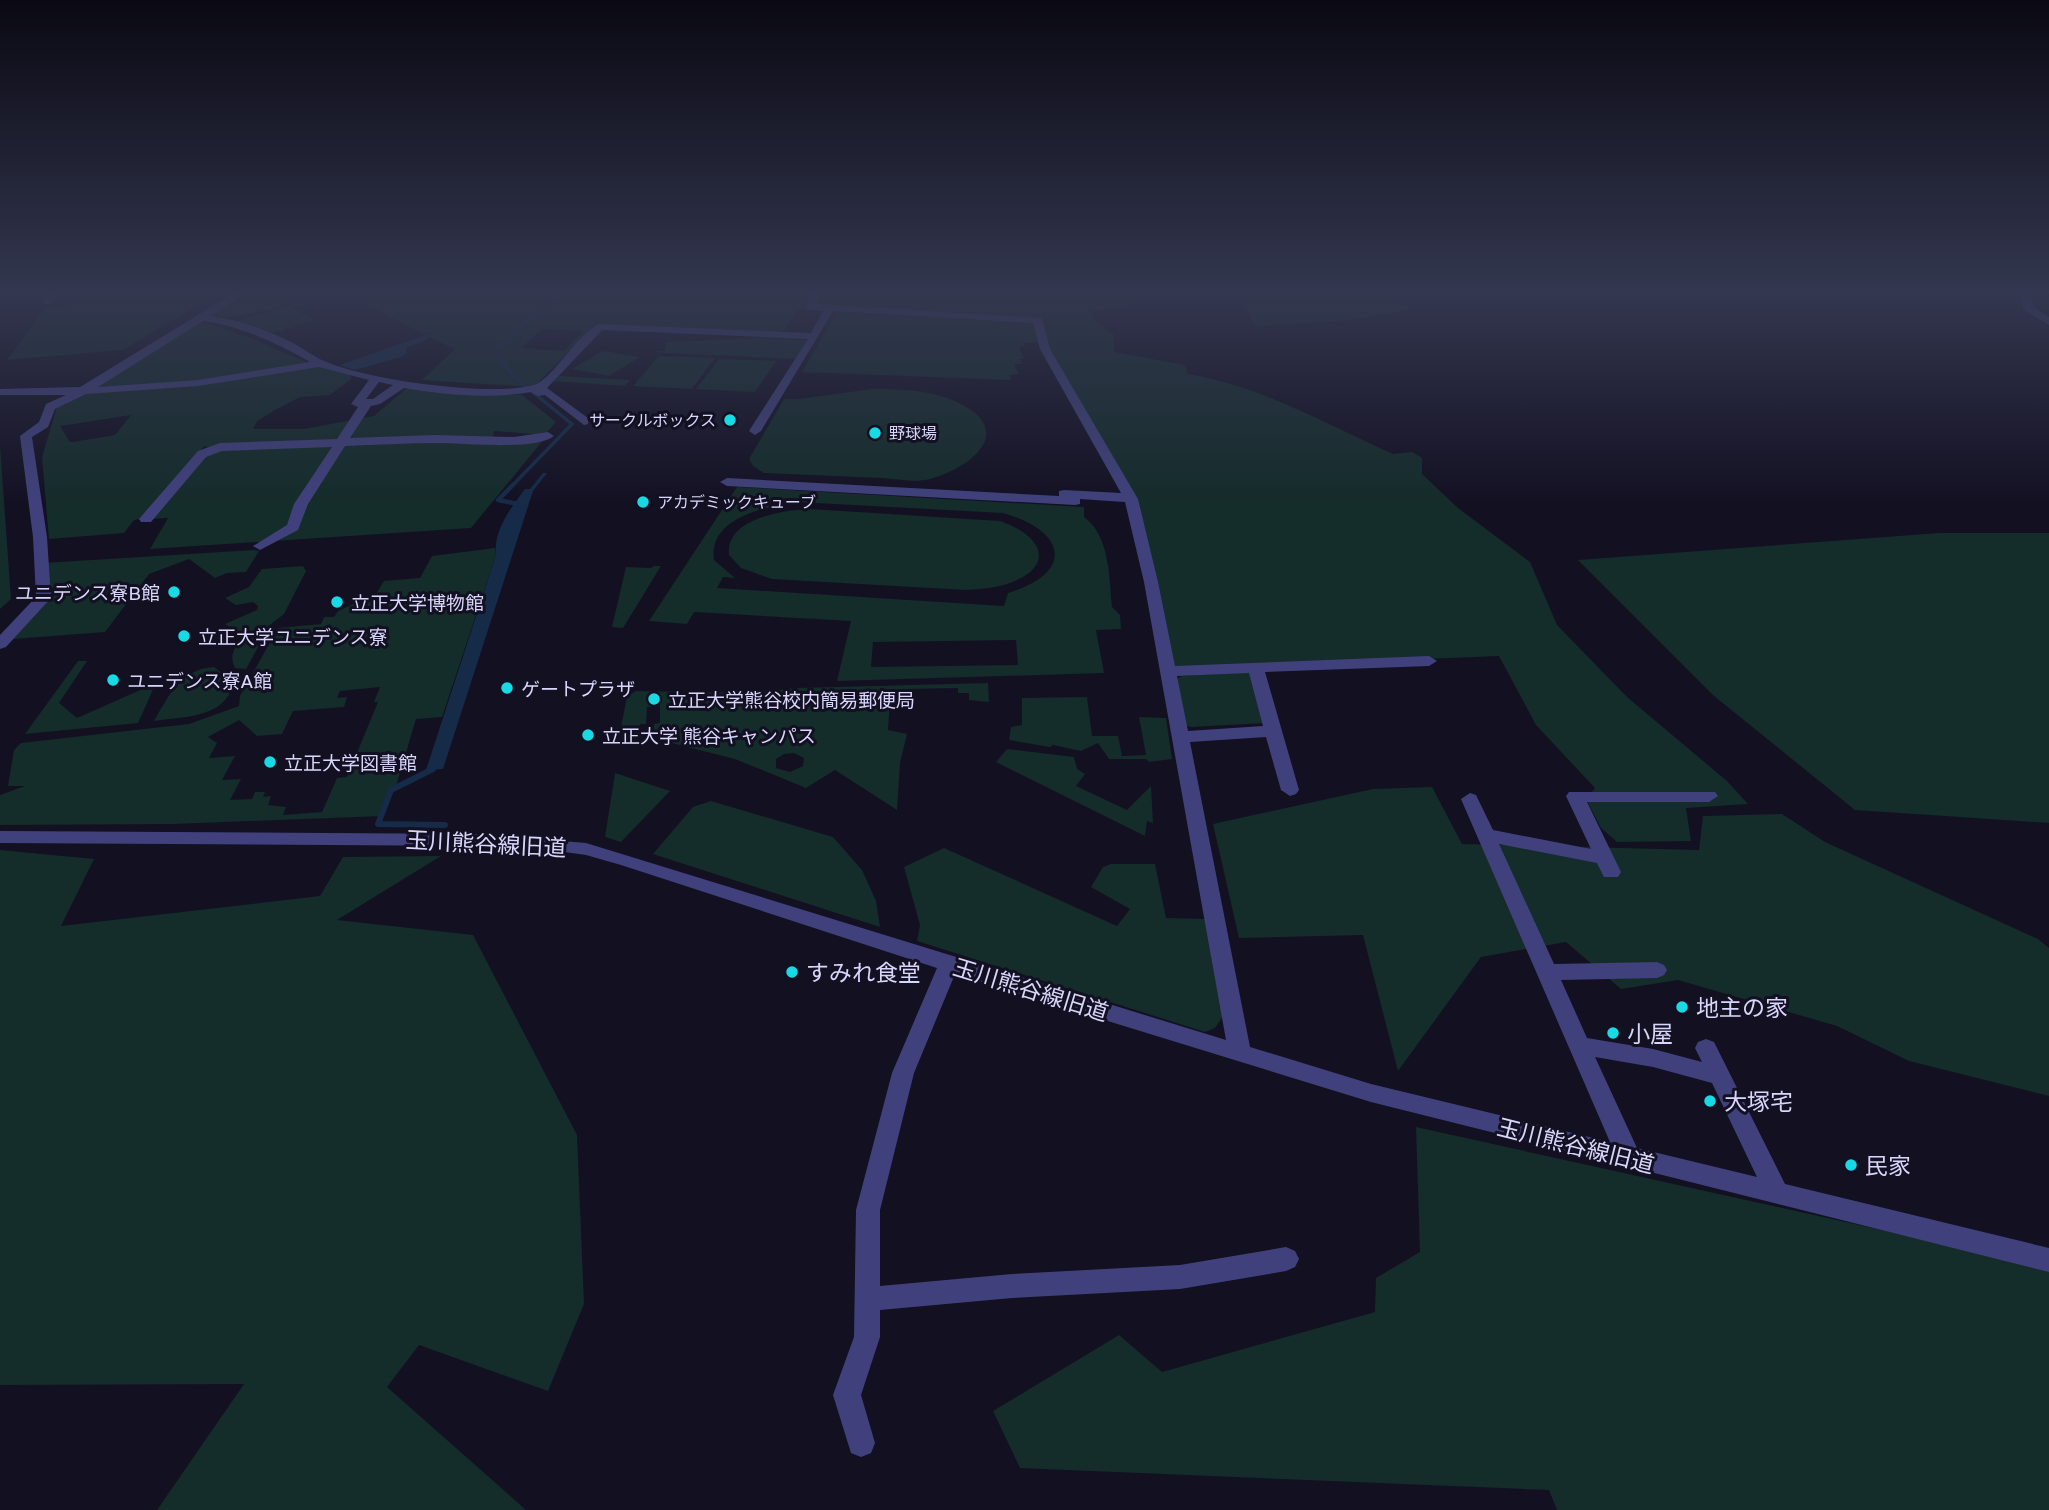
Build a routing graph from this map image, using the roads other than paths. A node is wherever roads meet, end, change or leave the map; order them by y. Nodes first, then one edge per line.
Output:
1 (128, 363) edge
2 (564, 363) edge
3 (798, 363) edge
4 (1053, 363) edge
5 (317, 364) joint
6 (376, 378) junction
7 (402, 384) junction
8 (534, 389) junction
9 (0, 392) edge
10 (81, 392) junction
11 (366, 404) junction
12 (584, 421) dead end
13 (755, 431) dead end
14 (548, 436) dead end
15 (340, 443) junction
16 (727, 482) dead end
17 (979, 488) dead end
18 (1130, 498) junction
19 (1074, 502) dead end
20 (146, 519) dead end
21 (260, 546) dead end
22 (0, 644) edge
23 (1429, 661) dead end
24 (1256, 668) junction
25 (1168, 671) junction
26 (1273, 731) junction
27 (1180, 737) junction
28 (1290, 790) dead end
29 (1709, 796) dead end
30 (1470, 799) dead end
31 (1486, 835) junction
32 (0, 837) edge
33 (949, 964) junction
34 (1657, 970) dead end
35 (1545, 972) junction
36 (1578, 1045) junction
37 (1706, 1048) dead end
38 (1240, 1055) junction
39 (1719, 1076) junction
40 (1629, 1158) junction
41 (1777, 1194) junction
42 (1286, 1259) dead end
43 (2049, 1261) edge
44 (867, 1299) junction
45 (861, 1443) dead end

1 - 10 street
2 - 8 street
3 - 13 street
4 - 18 street
5 - 6 street
5 - 10 street
6 - 7 street
6 - 11 street
7 - 8 street
7 - 11 street
8 - 12 street
9 - 10 street
10 - 22 street
11 - 15 street
14 - 15 street
15 - 20 street
15 - 21 street
16 - 19 street
17 - 18 street
18 - 25 street
23 - 24 street
24 - 25 street
24 - 26 street
25 - 27 street
26 - 27 street
26 - 28 street
27 - 38 street
29 - 31 street
30 - 31 street
31 - 35 street
32 - 33 street, 玉川熊谷線旧道
33 - 38 street, 玉川熊谷線旧道
33 - 44 street
34 - 35 street
35 - 36 street
36 - 39 street
36 - 40 street
37 - 39 street
38 - 40 street, 玉川熊谷線旧道
39 - 41 street
40 - 41 street, 玉川熊谷線旧道
41 - 43 street, 玉川熊谷線旧道
42 - 44 street
44 - 45 street

